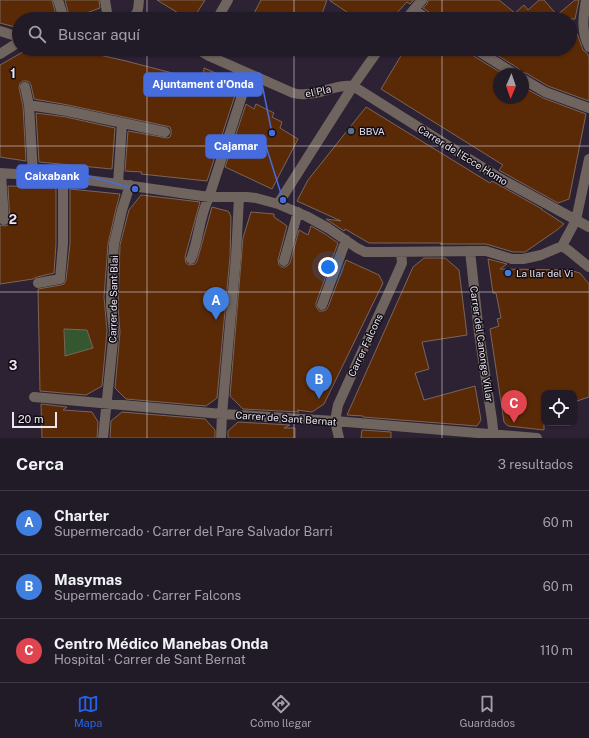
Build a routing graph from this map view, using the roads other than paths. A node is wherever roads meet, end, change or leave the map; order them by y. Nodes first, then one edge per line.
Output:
1 (58, 0) edge
2 (105, 0) edge
3 (139, 0) edge
4 (228, 0) edge
5 (422, 0) edge
6 (586, 0) edge
7 (414, 10) joint
8 (62, 12) edge
9 (107, 12) edge
10 (138, 12) edge
11 (222, 12) edge
12 (417, 12) edge
13 (0, 31) edge
14 (12, 35) edge
15 (12, 46) edge
16 (589, 47) edge
17 (0, 54) edge
18 (209, 56) edge
19 (374, 56) edge
20 (486, 56) edge
21 (505, 68) edge
22 (249, 74) junction
23 (529, 83) edge
24 (353, 86) junction
25 (25, 87) dead end
26 (29, 105) junction
27 (589, 108) edge
28 (122, 123) junction
29 (165, 132) dead end
30 (589, 159) edge
31 (0, 173) edge
32 (33, 175) junction
33 (63, 177) junction
34 (118, 184) junction
35 (130, 185) junction
36 (209, 197) junction
37 (239, 197) junction
38 (278, 204) junction
39 (298, 212) junction
40 (4, 220) dead end
41 (576, 220) junction
42 (589, 227) edge
43 (346, 240) junction
44 (562, 246) junction
45 (470, 251) junction
46 (401, 252) junction
47 (191, 259) dead end
48 (284, 261) dead end
49 (589, 267) edge
50 (38, 283) dead end
51 (322, 305) dead end
52 (34, 397) dead end
53 (107, 403) junction
54 (222, 414) junction
55 (335, 420) junction
56 (494, 436) edge
57 (103, 438) edge
58 (221, 438) edge
59 (339, 438) edge
60 (537, 438) edge

1 - 8 street
2 - 9 street
3 - 10 street
4 - 11 street
5 - 7 street
6 - 16 street
7 - 12 street
13 - 14 street
15 - 17 street
18 - 22 street, el Pla
19 - 24 street, el Pla
20 - 21 street
22 - 24 street, el Pla
22 - 36 street
23 - 27 street
24 - 38 street, el Pla
24 - 41 street, Carrer de l'Ecce Homo
25 - 26 street
26 - 28 street
26 - 32 street
28 - 29 street
28 - 34 street
30 - 41 street
31 - 32 street
31 - 40 street
32 - 33 street
33 - 34 street
33 - 50 street
34 - 35 street
35 - 36 street
35 - 53 street, Carrer de Sant Blai
36 - 37 street
36 - 47 street
37 - 38 street
37 - 54 street
38 - 39 street
39 - 43 street
39 - 48 street
41 - 42 street, Carrer de l'Ecce Homo
41 - 44 street
43 - 46 street
43 - 51 street
44 - 45 street
44 - 49 street
45 - 46 street
45 - 56 street, Carrer del Canonge Villar
46 - 55 street, Carrer Falcons
52 - 53 street, Carrer de Sant Bernat
53 - 54 street, Carrer de Sant Bernat
53 - 57 street, Carrer de Sant Blai
54 - 55 street, Carrer de Sant Bernat
54 - 58 street
55 - 56 street, Carrer de Sant Bernat
55 - 59 street, Carrer Falcons
56 - 60 street, Carrer de Sant Bernat

